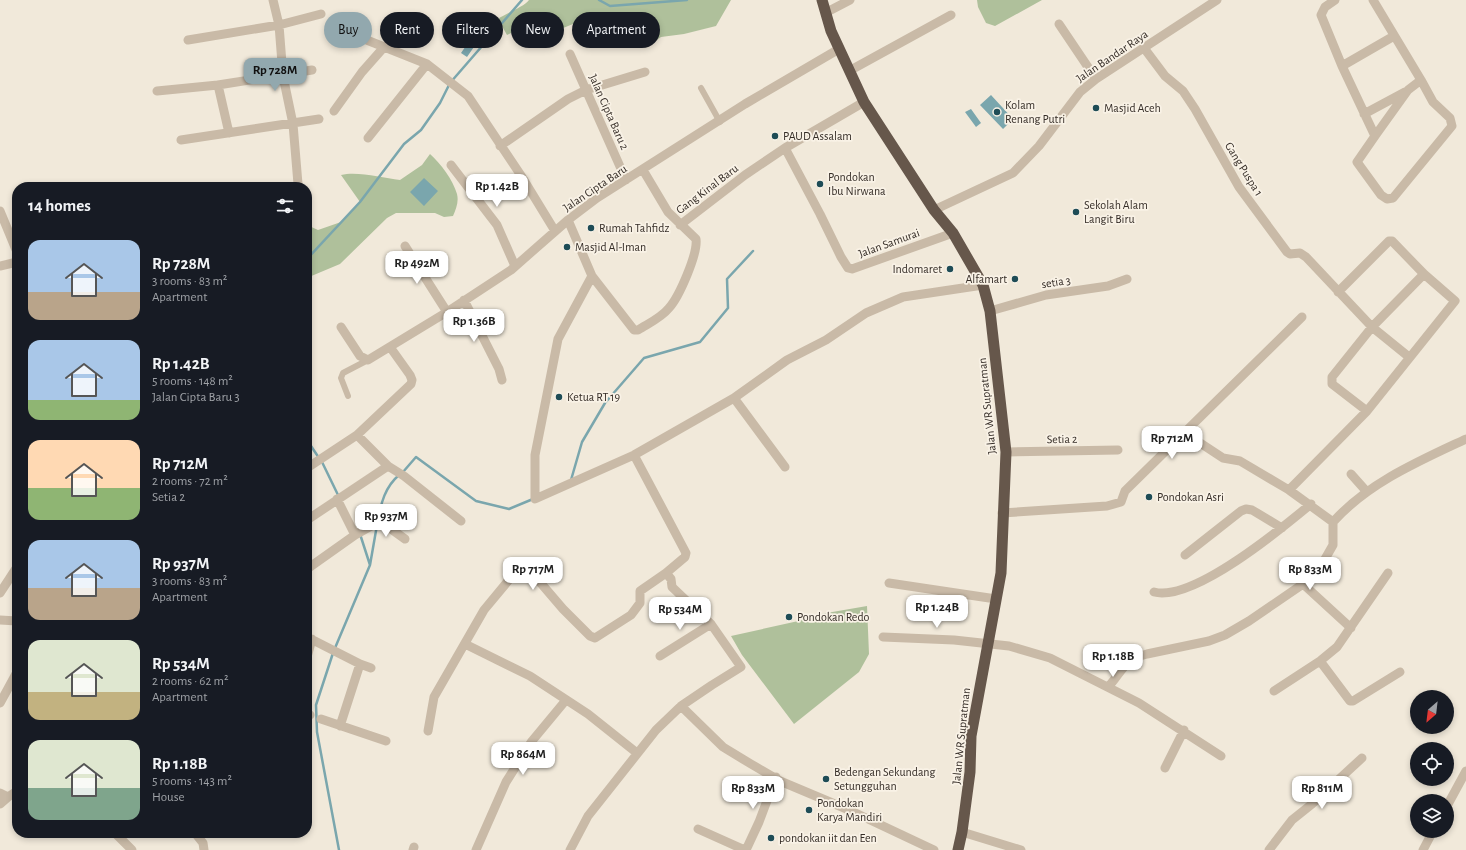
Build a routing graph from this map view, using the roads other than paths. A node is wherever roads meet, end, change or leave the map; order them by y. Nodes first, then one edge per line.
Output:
1 (273, 0) edge
2 (822, 0) edge
3 (850, 0) edge
4 (1216, 0) edge
5 (1335, 0) edge
6 (1372, 0) edge
7 (827, 12) junction
8 (321, 14) dead end
9 (950, 15) dead end
10 (1059, 24) dead end
11 (279, 25) junction
12 (1394, 36) junction
13 (188, 40) dead end
14 (383, 48) edge
15 (390, 48) edge
16 (1144, 48) junction
17 (839, 49) junction
18 (570, 54) dead end
19 (426, 64) junction
20 (1342, 66) junction
21 (312, 70) dead end
22 (849, 71) junction
23 (645, 72) dead end
24 (282, 76) junction
25 (1096, 79) junction
26 (1421, 80) junction
27 (218, 85) junction
28 (701, 88) dead end
29 (586, 90) junction
30 (1408, 90) junction
31 (157, 91) dead end
32 (864, 102) junction
33 (334, 111) dead end
34 (1364, 114) junction
35 (320, 119) dead end
36 (720, 122) junction
37 (293, 124) junction
38 (229, 133) junction
39 (1375, 136) junction
40 (368, 138) dead end
41 (181, 140) dead end
42 (500, 146) junction
43 (785, 148) junction
44 (451, 165) dead end
45 (643, 170) junction
46 (626, 180) junction
47 (298, 182) edge
48 (934, 210) junction
49 (0, 211) edge
50 (568, 220) junction
51 (680, 225) junction
52 (555, 231) junction
53 (953, 233) junction
54 (12, 240) edge
55 (405, 246) dead end
56 (12, 263) edge
57 (0, 266) edge
58 (515, 266) junction
59 (1424, 274) junction
60 (592, 276) junction
61 (1127, 279) dead end
62 (983, 285) junction
63 (1336, 290) junction
64 (464, 300) junction
65 (990, 311) junction
66 (447, 312) junction
67 (1302, 317) dead end
68 (341, 327) dead end
69 (1372, 327) junction
70 (390, 347) junction
71 (1409, 357) junction
72 (368, 360) junction
73 (502, 380) dead end
74 (348, 396) dead end
75 (734, 398) junction
76 (1367, 411) junction
77 (1185, 433) junction
78 (357, 435) junction
79 (1466, 439) edge
80 (1118, 450) dead end
81 (1006, 452) junction
82 (634, 455) junction
83 (312, 465) edge
84 (785, 467) dead end
85 (392, 468) junction
86 (1351, 474) dead end
87 (1290, 490) junction
88 (1367, 492) junction
89 (340, 497) junction
90 (1311, 504) junction
91 (1002, 513) junction
92 (312, 517) edge
93 (461, 521) dead end
94 (1333, 522) junction
95 (1282, 528) junction
96 (357, 534) junction
97 (404, 539) dead end
98 (1185, 555) dead end
99 (312, 566) edge
100 (666, 573) junction
101 (1388, 573) dead end
102 (12, 575) edge
103 (889, 583) dead end
104 (1303, 584) junction
105 (1154, 592) dead end
106 (0, 593) edge
107 (996, 599) junction
108 (0, 620) edge
109 (12, 621) edge
110 (711, 624) junction
111 (1351, 628) junction
112 (883, 637) dead end
113 (312, 639) edge
114 (465, 644) junction
115 (988, 645) junction
116 (660, 656) dead end
117 (1320, 661) junction
118 (360, 664) junction
119 (371, 668) dead end
120 (1400, 672) dead end
121 (12, 681) edge
122 (1108, 687) junction
123 (1274, 691) dead end
124 (566, 700) junction
125 (0, 703) edge
126 (682, 706) junction
127 (321, 719) dead end
128 (340, 726) junction
129 (1184, 730) junction
130 (428, 731) dead end
131 (386, 741) dead end
132 (637, 753) junction
133 (1221, 756) dead end
134 (1362, 758) dead end
135 (1165, 768) dead end
136 (1466, 772) edge
137 (776, 777) junction
138 (1454, 794) edge
139 (4, 795) edge
140 (0, 804) edge
141 (698, 829) dead end
142 (962, 832) junction
143 (120, 838) edge
144 (199, 838) edge
145 (1430, 838) edge
146 (132, 850) edge
147 (204, 850) edge
148 (476, 850) edge
149 (570, 850) edge
150 (746, 850) edge
151 (934, 850) edge
152 (958, 850) edge
153 (1021, 850) edge
154 (1269, 850) edge
155 (1424, 850) edge

1 - 11 street
2 - 7 highway, Jalan WR Supratman
3 - 7 street
4 - 16 street, Jalan Bandar Raya
5 - 20 street
6 - 12 street
7 - 17 highway, Jalan WR Supratman
8 - 11 street
9 - 22 street
10 - 25 street
11 - 13 street
11 - 24 street
12 - 20 street
12 - 26 street
14 - 33 street
15 - 19 street
16 - 25 street, Jalan Bandar Raya
16 - 63 street, Gang Puspa 1
17 - 22 highway, Jalan WR Supratman
17 - 36 street, Jalan Cipta Baru
18 - 29 street, Jalan Cipta Baru 2
19 - 40 street
19 - 42 street
20 - 34 street
21 - 24 street
22 - 32 highway, Jalan WR Supratman
23 - 29 street
24 - 27 street
24 - 37 street
25 - 48 street, Jalan Bandar Raya
26 - 30 street
26 - 39 street
27 - 31 street
27 - 38 street
28 - 36 street
29 - 42 street
29 - 46 street, Jalan Cipta Baru 2
30 - 34 street
30 - 39 street
32 - 43 street, Gang Kinal Baru
32 - 48 highway, Jalan WR Supratman
34 - 39 street
35 - 37 street
36 - 45 street, Jalan Cipta Baru
37 - 38 street
37 - 47 street
38 - 41 street
42 - 52 street
43 - 51 street, Gang Kinal Baru
43 - 53 street, Jalan Samurai
44 - 58 street
45 - 46 street, Jalan Cipta Baru
45 - 51 street
46 - 50 street, Jalan Cipta Baru
48 - 53 highway, Jalan WR Supratman
49 - 54 street
50 - 52 street, Jalan Cipta Baru
50 - 60 street
51 - 60 street, Gang Kinal Baru
52 - 58 street, Jalan Cipta Baru
53 - 62 highway, Jalan WR Supratman
55 - 66 street
56 - 57 street
58 - 64 street, Jalan Cipta Baru
59 - 63 street
59 - 69 street
59 - 71 street
60 - 82 street
61 - 65 street, setia 3
62 - 65 highway, Jalan WR Supratman
62 - 75 street
63 - 69 street, Gang Puspa 1
64 - 66 street, Jalan Cipta Baru
64 - 73 street
65 - 81 highway, Jalan WR Supratman
66 - 70 street, Jalan Cipta Baru
67 - 77 street
68 - 72 street
69 - 71 street, Gang Puspa 1
69 - 76 street
70 - 72 street, Jalan Cipta Baru
70 - 78 street
71 - 76 street
72 - 74 street
75 - 82 street
75 - 84 street
76 - 87 street
77 - 87 street
77 - 91 street
78 - 83 street
78 - 85 street
79 - 88 street
80 - 81 street, Setia 2
81 - 91 highway, Jalan WR Supratman
82 - 100 street
85 - 89 street
85 - 93 street
86 - 88 street
87 - 90 street
88 - 94 street
89 - 92 street
89 - 96 street
90 - 94 street
90 - 95 street
91 - 107 highway, Jalan WR Supratman
94 - 104 street
95 - 98 street
95 - 105 street
96 - 97 street
96 - 99 street
100 - 110 street
100 - 114 street
101 - 111 street
102 - 106 street
103 - 107 street
104 - 111 street
104 - 122 street
107 - 115 highway, Jalan WR Supratman
108 - 109 street
110 - 116 street
110 - 126 street
111 - 117 street
112 - 115 street
113 - 118 street
114 - 124 street
114 - 130 street
115 - 122 street
115 - 142 highway, Jalan WR Supratman
117 - 120 street
117 - 123 street
118 - 119 street
118 - 128 street
121 - 125 street
122 - 129 street
124 - 132 street
124 - 148 street
126 - 132 street
126 - 137 street
127 - 128 street
128 - 131 street
129 - 133 street
129 - 135 street
132 - 149 street
134 - 154 street
136 - 138 street
137 - 150 street
137 - 151 street
139 - 140 street
141 - 150 street
142 - 152 highway, Jalan WR Supratman
142 - 153 street
143 - 146 street
144 - 147 street
145 - 155 street

